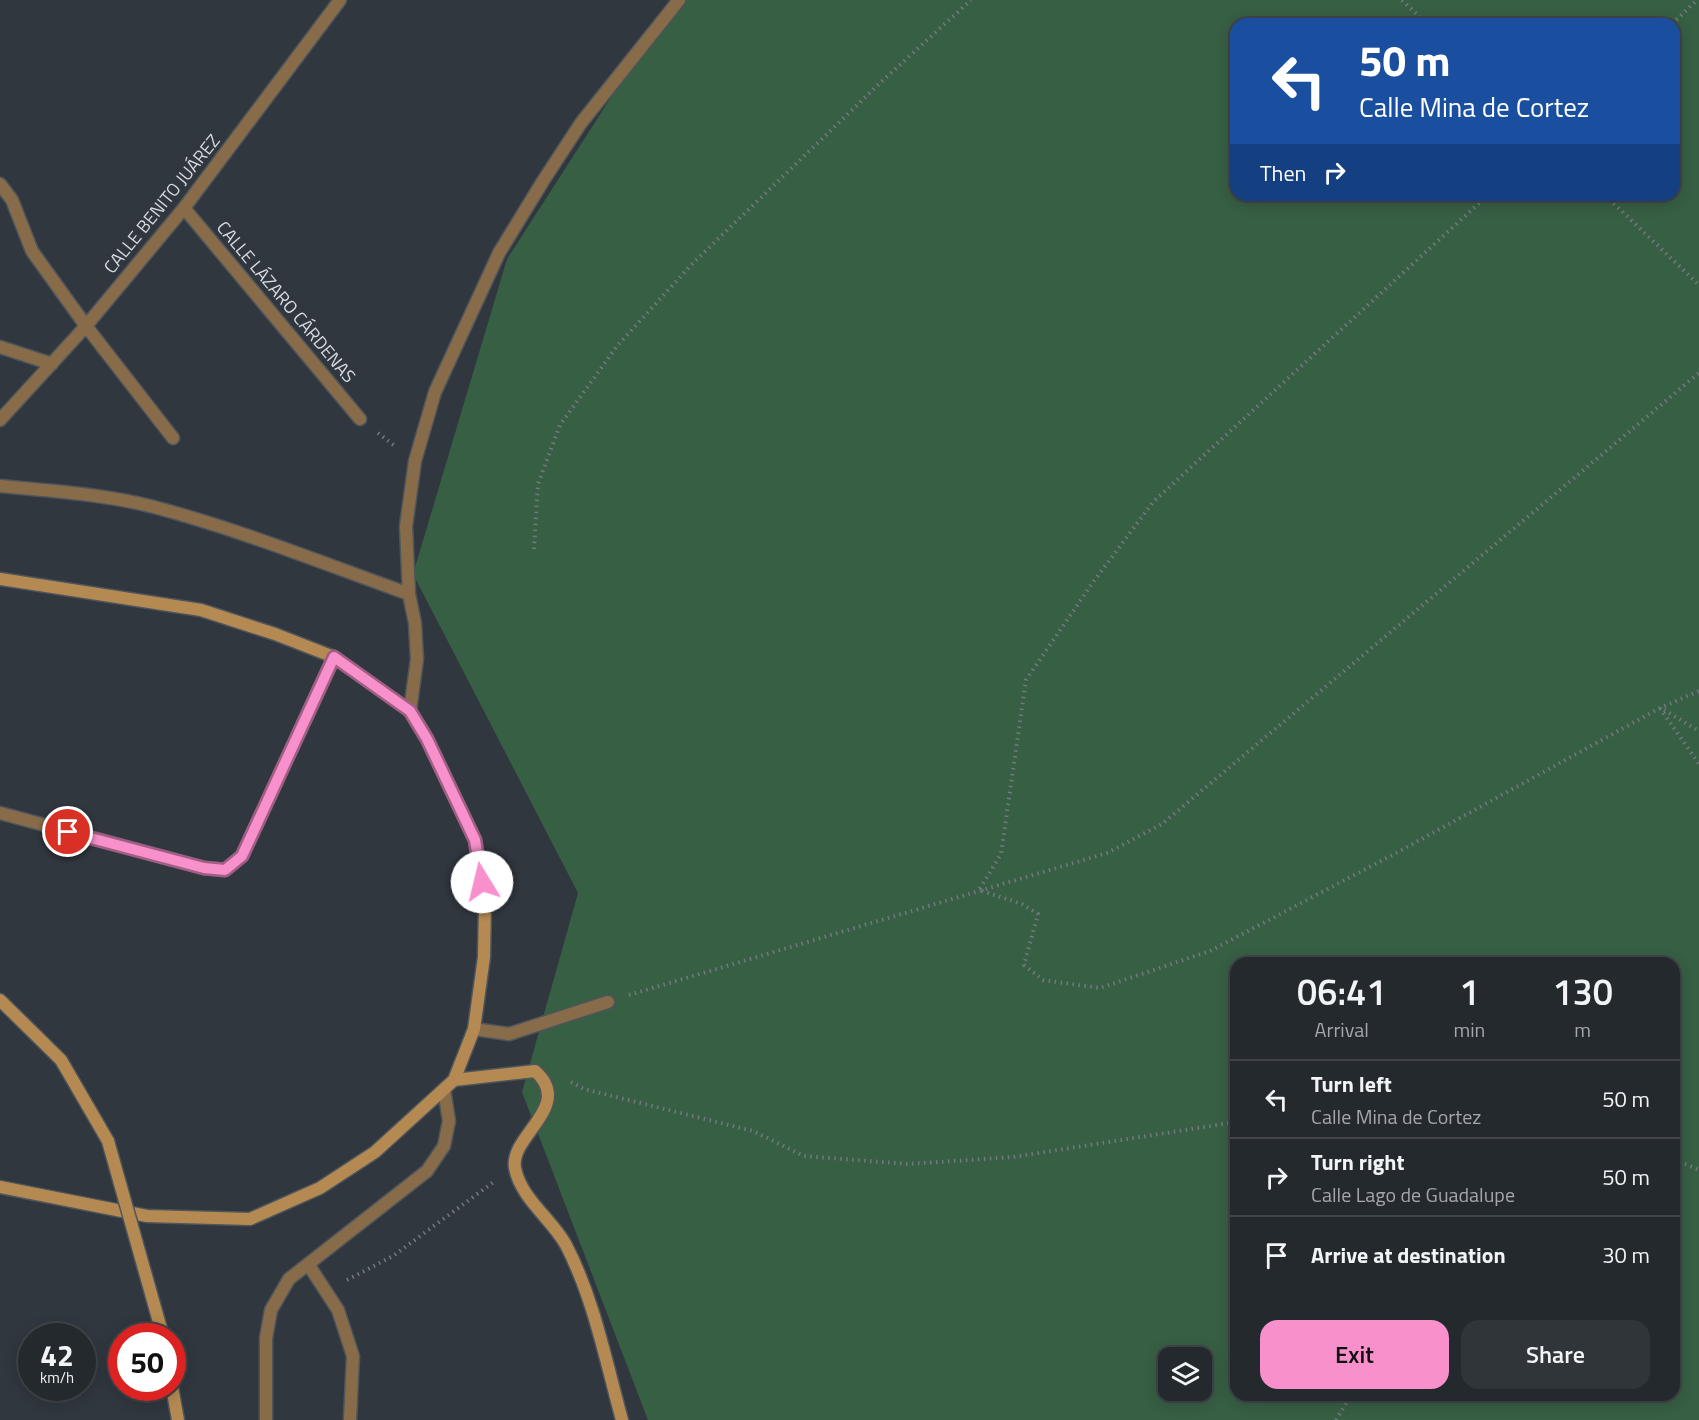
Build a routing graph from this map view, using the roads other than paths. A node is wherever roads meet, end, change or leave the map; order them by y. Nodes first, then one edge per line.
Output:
1 (340, 0) edge
2 (679, 0) edge
3 (0, 184) edge
4 (184, 208) junction
5 (86, 326) junction
6 (0, 347) edge
7 (52, 364) junction
8 (360, 419) road end
9 (0, 420) edge
10 (173, 438) dead end
11 (0, 486) edge
12 (0, 579) edge
13 (409, 594) junction
14 (334, 657) junction
15 (410, 711) junction
16 (0, 813) edge
17 (0, 1000) edge
18 (608, 1002) road end
19 (474, 1029) junction
20 (449, 1084) junction
21 (0, 1187) edge
22 (308, 1264) junction
23 (159, 1323) edge
24 (175, 1401) edge
25 (178, 1420) edge
26 (266, 1420) edge
27 (350, 1420) edge
28 (622, 1420) edge

1 - 4 street, CALLE BENITO JUÁREZ
2 - 13 street
3 - 5 street
4 - 5 street, CALLE BENITO JUÁREZ
4 - 8 street, CALLE LÁZARO CÁRDENAS
5 - 7 street, CALLE BENITO JUÁREZ
5 - 10 street
6 - 7 street
7 - 9 street, CALLE BENITO JUÁREZ
11 - 13 street
12 - 14 main road
13 - 15 street
14 - 15 main road
14 - 16 street
15 - 19 main road
17 - 23 main road, bridge
18 - 19 street
19 - 20 main road
20 - 21 main road
20 - 22 street
20 - 28 main road
22 - 26 street
22 - 27 street
24 - 25 main road

